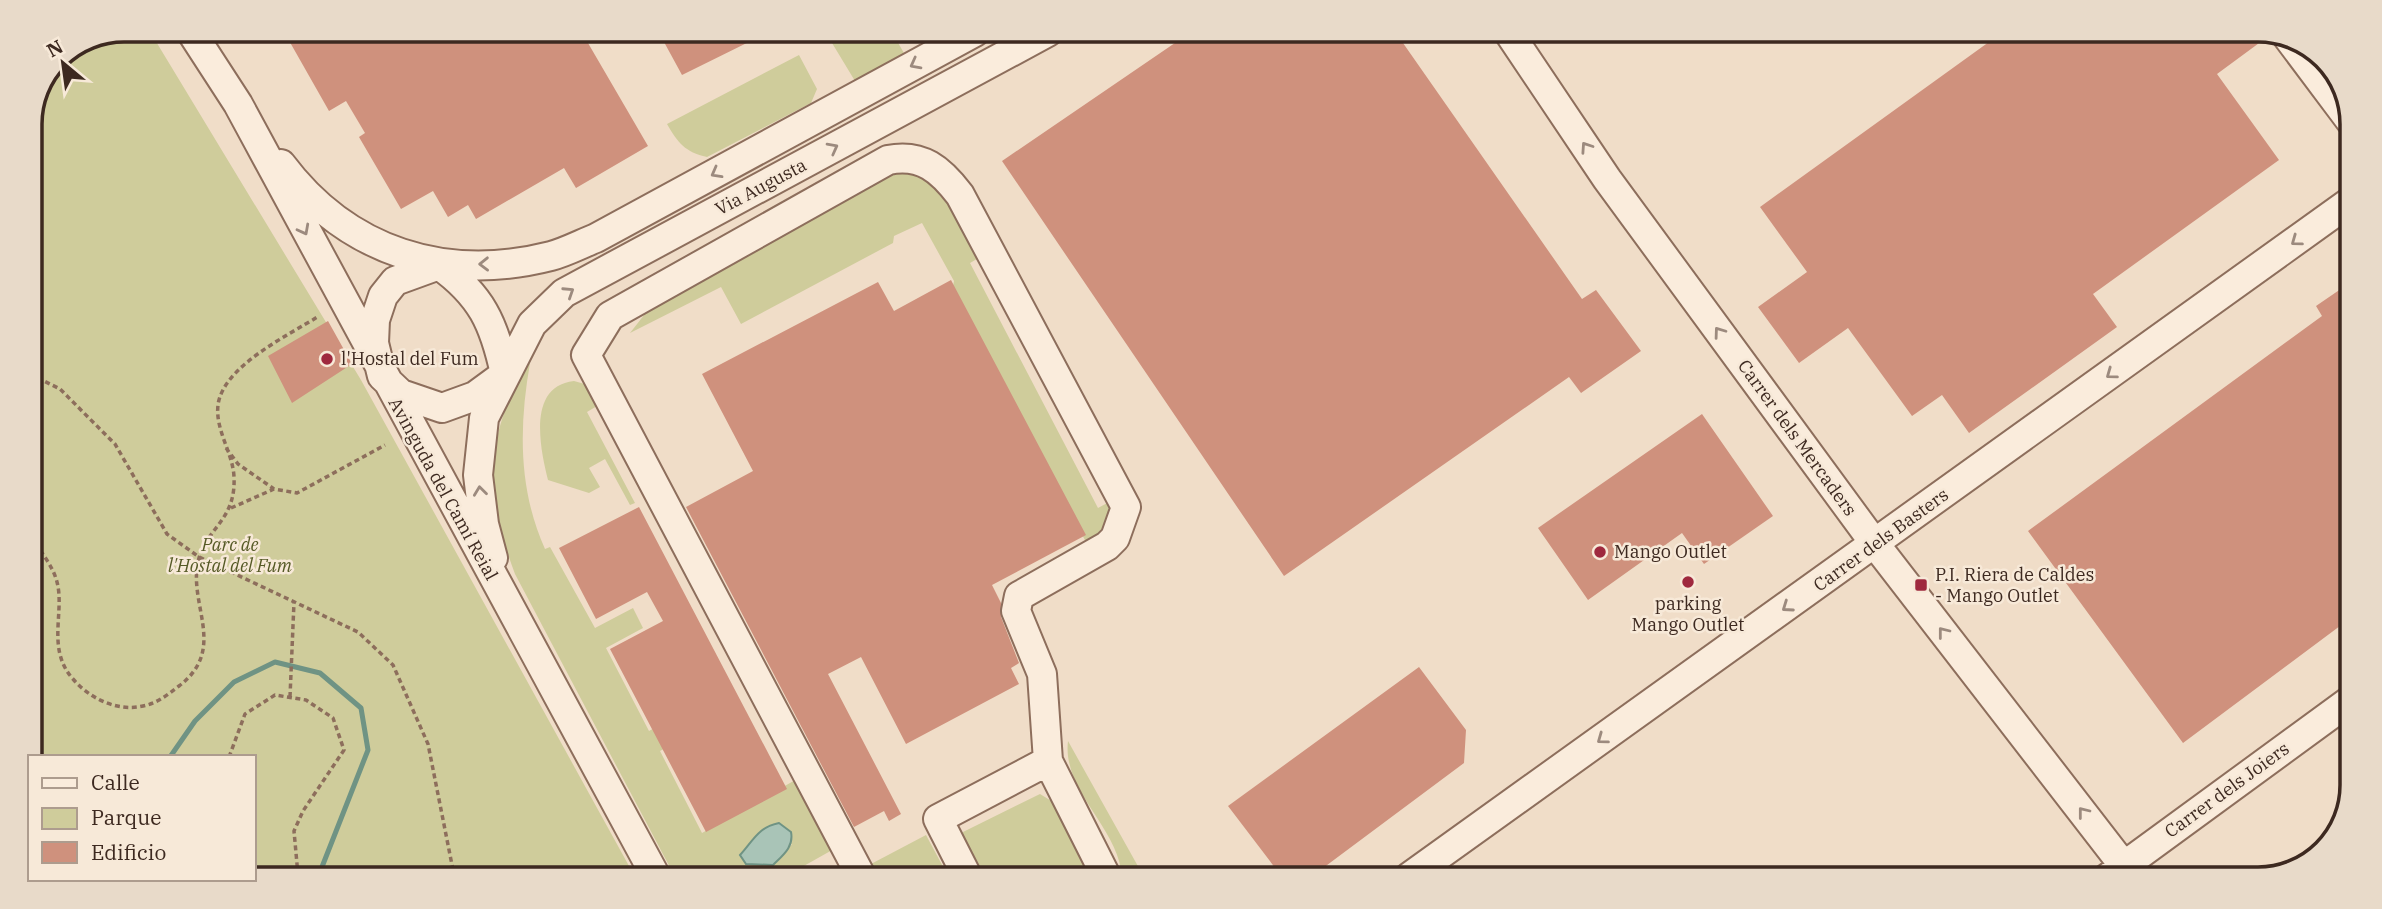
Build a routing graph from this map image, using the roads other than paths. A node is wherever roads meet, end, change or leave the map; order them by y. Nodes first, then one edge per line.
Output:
1 (198, 42) edge
2 (957, 42) edge
3 (1029, 42) edge
4 (1515, 42) edge
5 (2300, 54) edge
6 (2337, 103) edge
7 (237, 104) junction
8 (2340, 209) edge
9 (439, 265) junction
10 (505, 374) junction
11 (382, 376) junction
12 (1875, 544) junction
13 (506, 604) junction
14 (2340, 708) edge
15 (1048, 761) junction
16 (651, 867) edge
17 (856, 867) edge
18 (962, 867) edge
19 (1101, 867) edge
20 (1423, 867) edge
21 (2117, 867) edge
22 (2131, 867) edge

1 - 7 street, Avinguda del Camí Reial
2 -> 9 street, Via Augusta
10 -> 3 street, Via Augusta
12 -> 4 street, Carrer dels Mercaders
5 - 6 street
7 - 9 street, Via Augusta
7 -> 11 street, Avinguda del Camí Reial
8 -> 12 street, Carrer dels Basters
9 - 10 street, Via Augusta
9 - 11 street, Via Augusta
10 - 11 street, Via Augusta
13 -> 10 street, Via Augusta
11 - 13 street, Avinguda del Camí Reial
12 -> 20 street, Carrer dels Basters
21 -> 12 street, Carrer dels Mercaders
13 - 16 street, Avinguda del Camí Reial
14 - 22 street, Carrer dels Joiers
15 - 17 street
15 - 18 street
15 - 19 street

